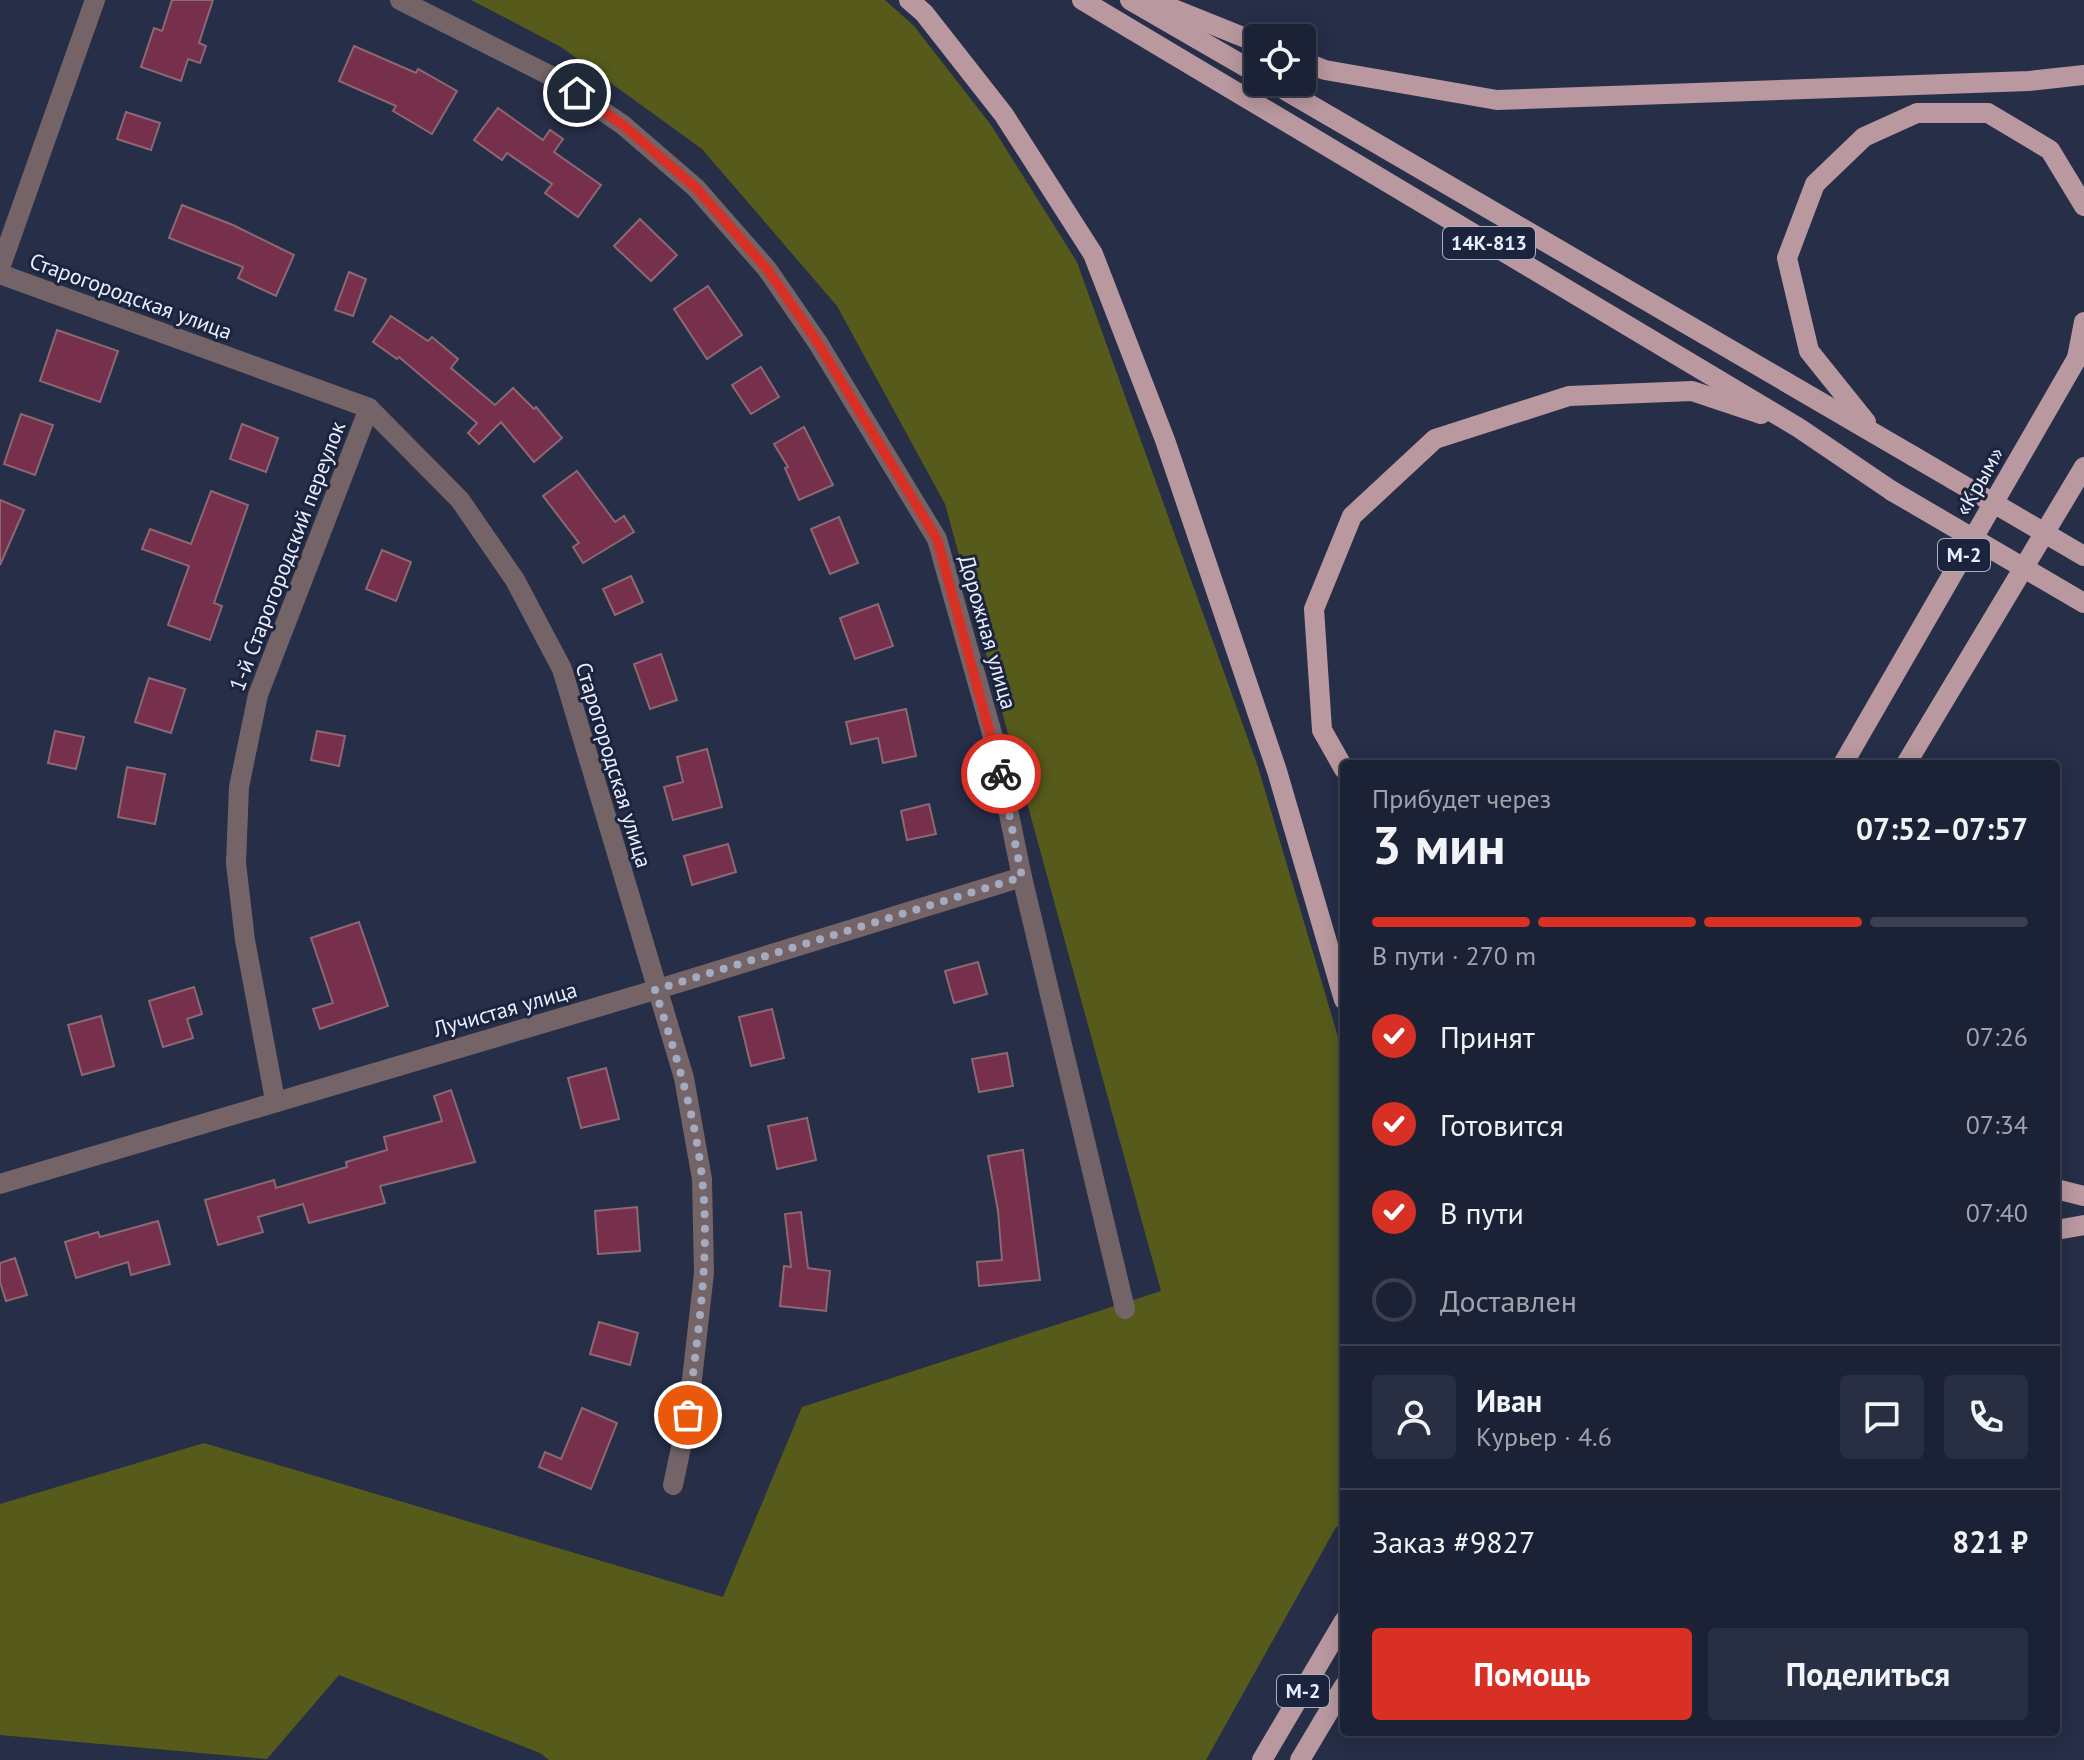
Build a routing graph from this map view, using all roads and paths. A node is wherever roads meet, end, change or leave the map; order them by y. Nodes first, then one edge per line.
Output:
1 (95, 0) edge
2 (400, 0) edge
3 (909, 0) edge
4 (1082, 0) edge
5 (1130, 0) edge
6 (1151, 0) edge
7 (1244, 37) edge
8 (1244, 66) edge
9 (1316, 66) edge
10 (2084, 75) edge
11 (1295, 96) edge
12 (2084, 206) edge
13 (0, 271) edge
14 (2084, 322) edge
15 (2080, 353) edge
16 (369, 408) junction
17 (1799, 428) junction
18 (1874, 432) junction
19 (2084, 467) edge
20 (2084, 556) edge
21 (2084, 603) edge
22 (1845, 760) edge
23 (1908, 760) edge
24 (1340, 762) edge
25 (1022, 877) junction
26 (1340, 986) edge
27 (655, 990) junction
28 (275, 1100) junction
29 (0, 1184) edge
30 (2060, 1190) edge
31 (2084, 1196) edge
32 (2084, 1225) edge
33 (2060, 1229) edge
34 (1125, 1309) dead end
35 (673, 1485) dead end
36 (1340, 1628) edge
37 (1340, 1693) edge
38 (1262, 1760) edge
39 (1300, 1760) edge

1 - 13 street
2 - 25 street, Дорожная улица
3 - 26 main road
4 - 17 main road, 14К-813
5 - 8 main road
6 - 7 main road
9 - 10 main road
11 - 18 main road, 14К-813
12 - 18 main road
13 - 16 street, Старогородская улица
14 - 15 main road, «Крым»
15 - 22 main road, «Крым» / М-2
16 - 27 street, Старогородская улица
16 - 28 street, 1-й Старогородский переулок
17 - 21 main road, 14К-813, bridge
17 - 24 main road
18 - 20 main road, 14К-813, bridge
19 - 23 main road, М-2
25 - 27 street, Лучистая улица
25 - 34 street, Дорожная улица
27 - 28 street, Лучистая улица
27 - 35 street, Старогородская улица
28 - 29 street, Лучистая улица
30 - 31 main road
32 - 33 main road
36 - 38 main road, М-2
37 - 39 main road, М-2

